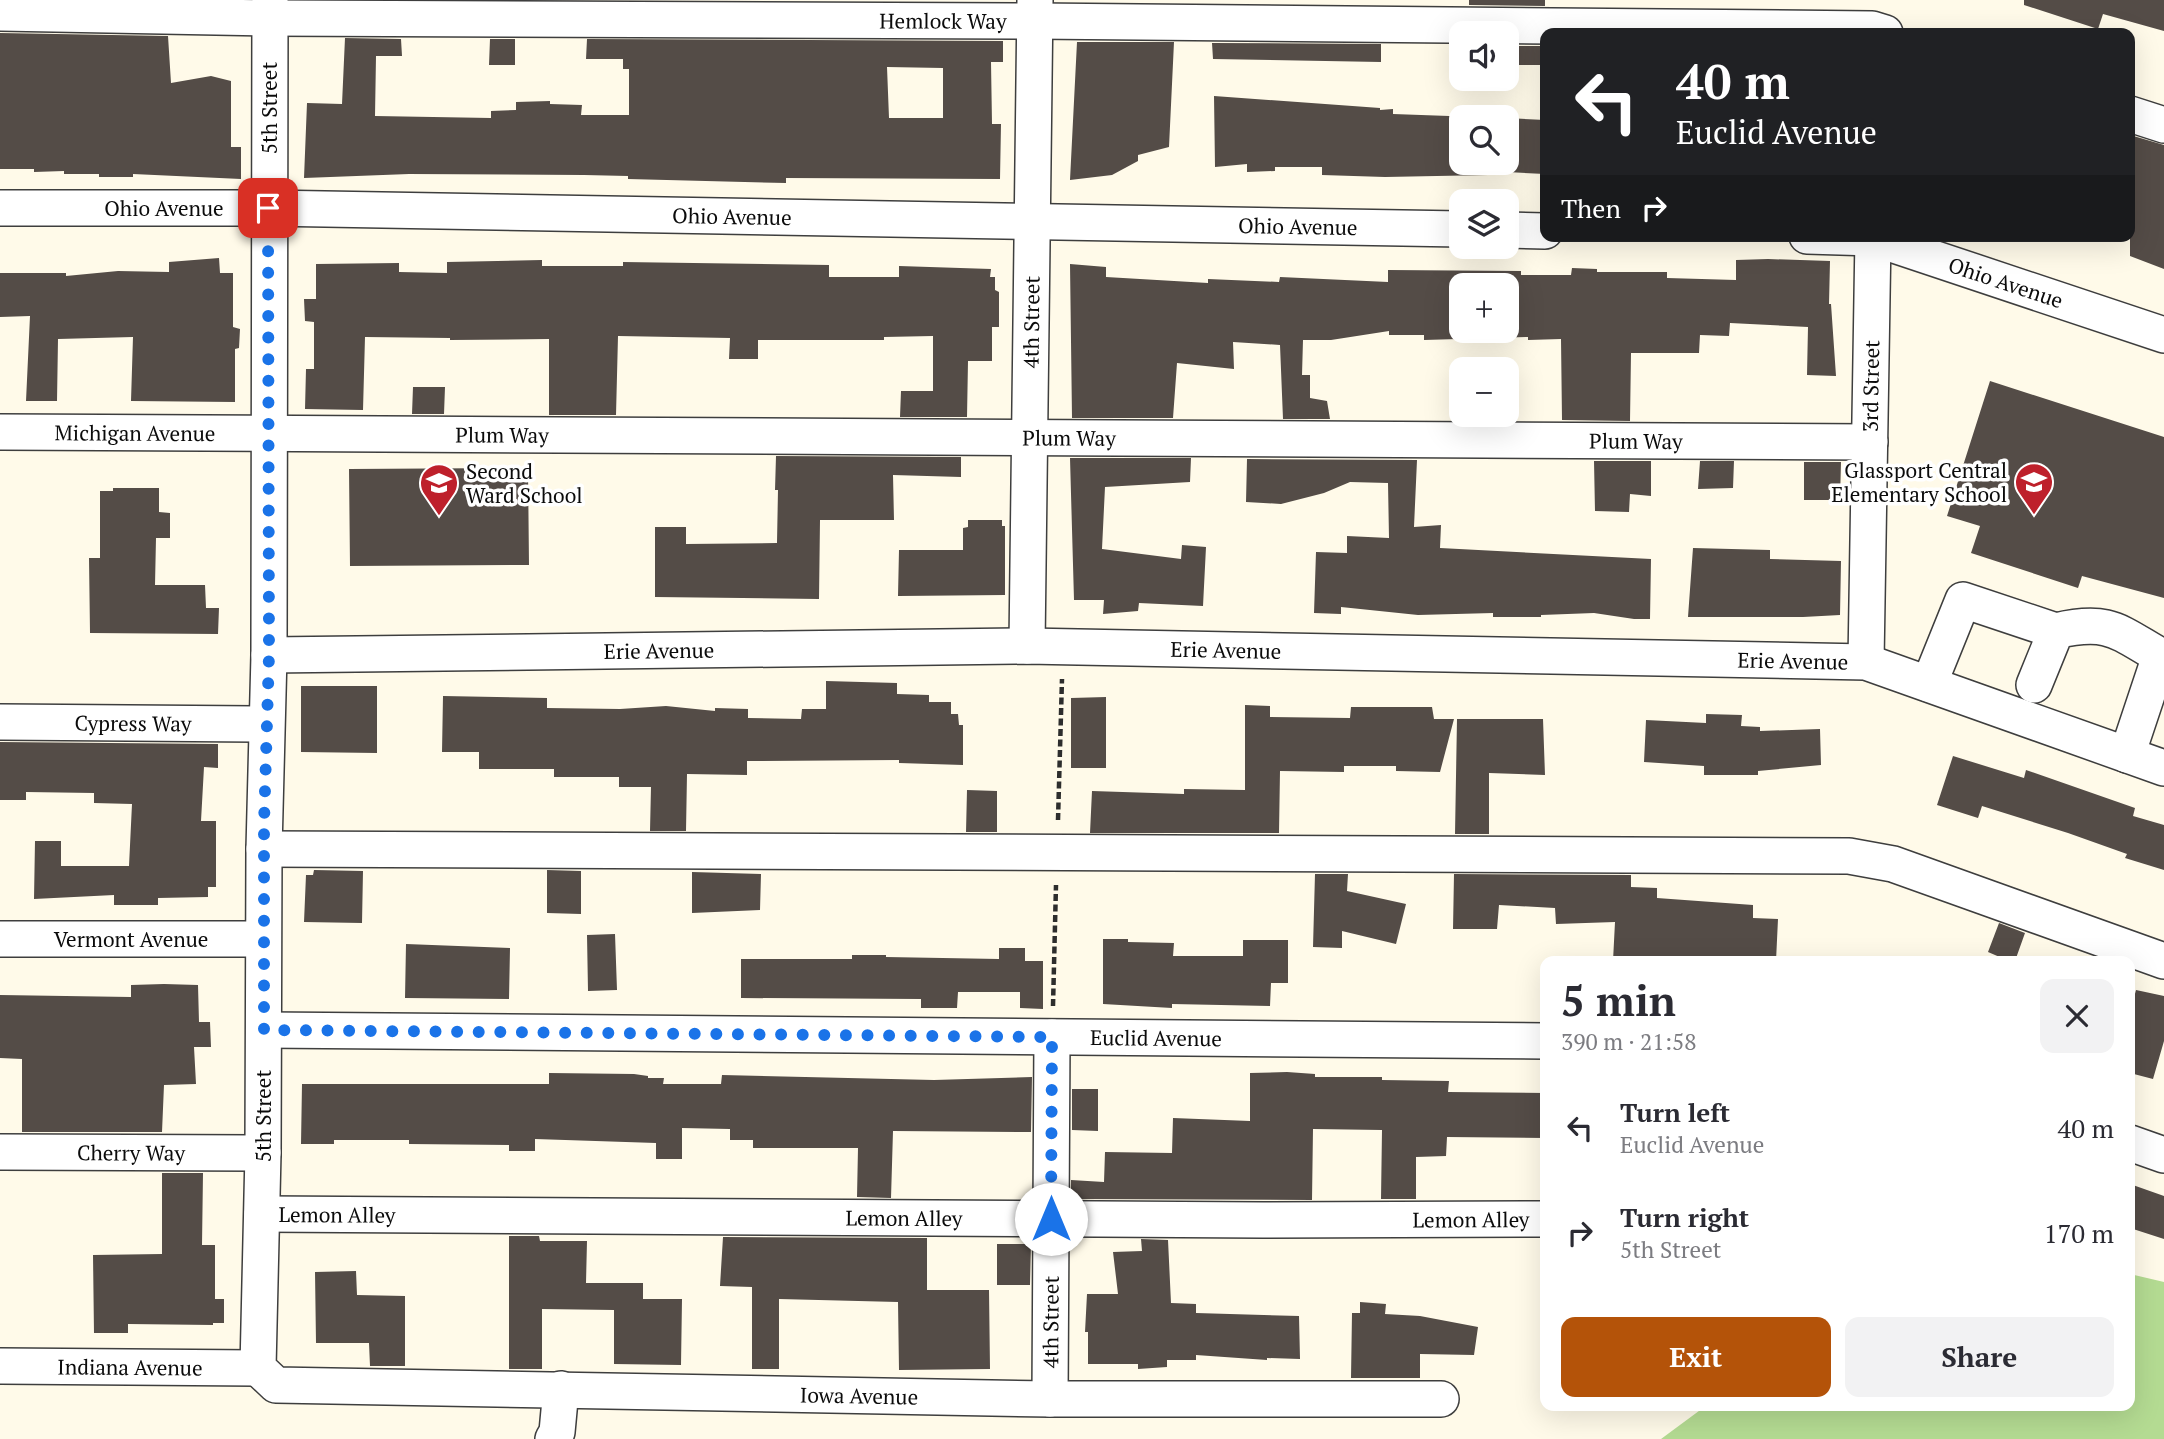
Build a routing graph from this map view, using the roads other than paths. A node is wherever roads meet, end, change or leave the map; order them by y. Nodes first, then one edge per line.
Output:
1 (270, 9) edge
2 (1035, 10) edge
3 (0, 13) edge
4 (1875, 24) edge
5 (2135, 116) edge
6 (2164, 125) edge
7 (0, 208) edge
8 (268, 208) junction
9 (1032, 220) junction
10 (1449, 229) edge
11 (1519, 230) edge
12 (1540, 231) edge
13 (1873, 242) edge
14 (1888, 242) edge
15 (2164, 335) edge
16 (0, 432) edge
17 (270, 434) junction
18 (1030, 438) junction
19 (1870, 442) junction
20 (2056, 631) junction
21 (1027, 646) junction
22 (269, 655) junction
23 (2162, 657) edge
24 (1866, 662) junction
25 (1929, 684) junction
26 (2034, 685) dead end
27 (0, 722) edge
28 (266, 724) junction
29 (2127, 755) junction
30 (2164, 768) edge
31 (264, 849) junction
32 (0, 939) edge
33 (263, 939) junction
34 (2164, 961) edge
35 (264, 1030) junction
36 (1052, 1037) junction
37 (1540, 1041) edge
38 (2135, 1145) edge
39 (0, 1152) edge
40 (263, 1153) junction
41 (2164, 1155) edge
42 (261, 1214) junction
43 (1051, 1219) junction
44 (1540, 1219) edge
45 (0, 1366) edge
46 (267, 1376) junction
47 (561, 1388) junction
48 (1050, 1399) junction
49 (1441, 1399) dead end
50 (554, 1439) edge

1 - 2 street, Hemlock Way
1 - 3 street, Hemlock Way
1 - 8 street, 5th Street
2 - 4 street, Hemlock Way
2 - 9 street, 4th Street
5 - 6 street
7 - 8 street, Ohio Avenue
8 - 9 street, Ohio Avenue
8 - 17 street, 5th Street
9 - 10 street, Ohio Avenue
9 - 18 street, 4th Street
11 - 12 street
13 - 19 street, 3rd Street
14 - 15 street, Ohio Avenue
16 - 17 street, Michigan Avenue
17 - 18 street, Plum Way
17 - 22 street, 5th Street
18 - 19 street, Plum Way
18 - 21 street, 4th Street
19 - 24 street, 3rd Street
20 - 23 street
20 - 25 street
20 - 26 street
21 - 22 street, Erie Avenue
21 - 24 street, Erie Avenue
22 - 28 street, 5th Street
23 - 29 street
24 - 25 street, Erie Avenue
25 - 29 street, Erie Avenue
27 - 28 street, Cypress Way
28 - 31 street, 5th Street
29 - 30 street, Erie Avenue
31 - 33 street, 5th Street
31 - 34 street
32 - 33 street, Vermont Avenue
33 - 35 street, 5th Street
35 - 36 street, Euclid Avenue
35 - 40 street, 5th Street
36 - 37 street, Euclid Avenue
36 - 43 street, 4th Street
38 - 41 street
39 - 40 street, Cherry Way
40 - 42 street, 5th Street
42 - 43 street, Lemon Alley
42 - 46 street, 5th Street
43 - 44 street, Lemon Alley
43 - 48 street, 4th Street
45 - 46 street, Indiana Avenue
46 - 47 street, Iowa Avenue
47 - 48 street, Iowa Avenue
47 - 50 street
48 - 49 street, Iowa Avenue

